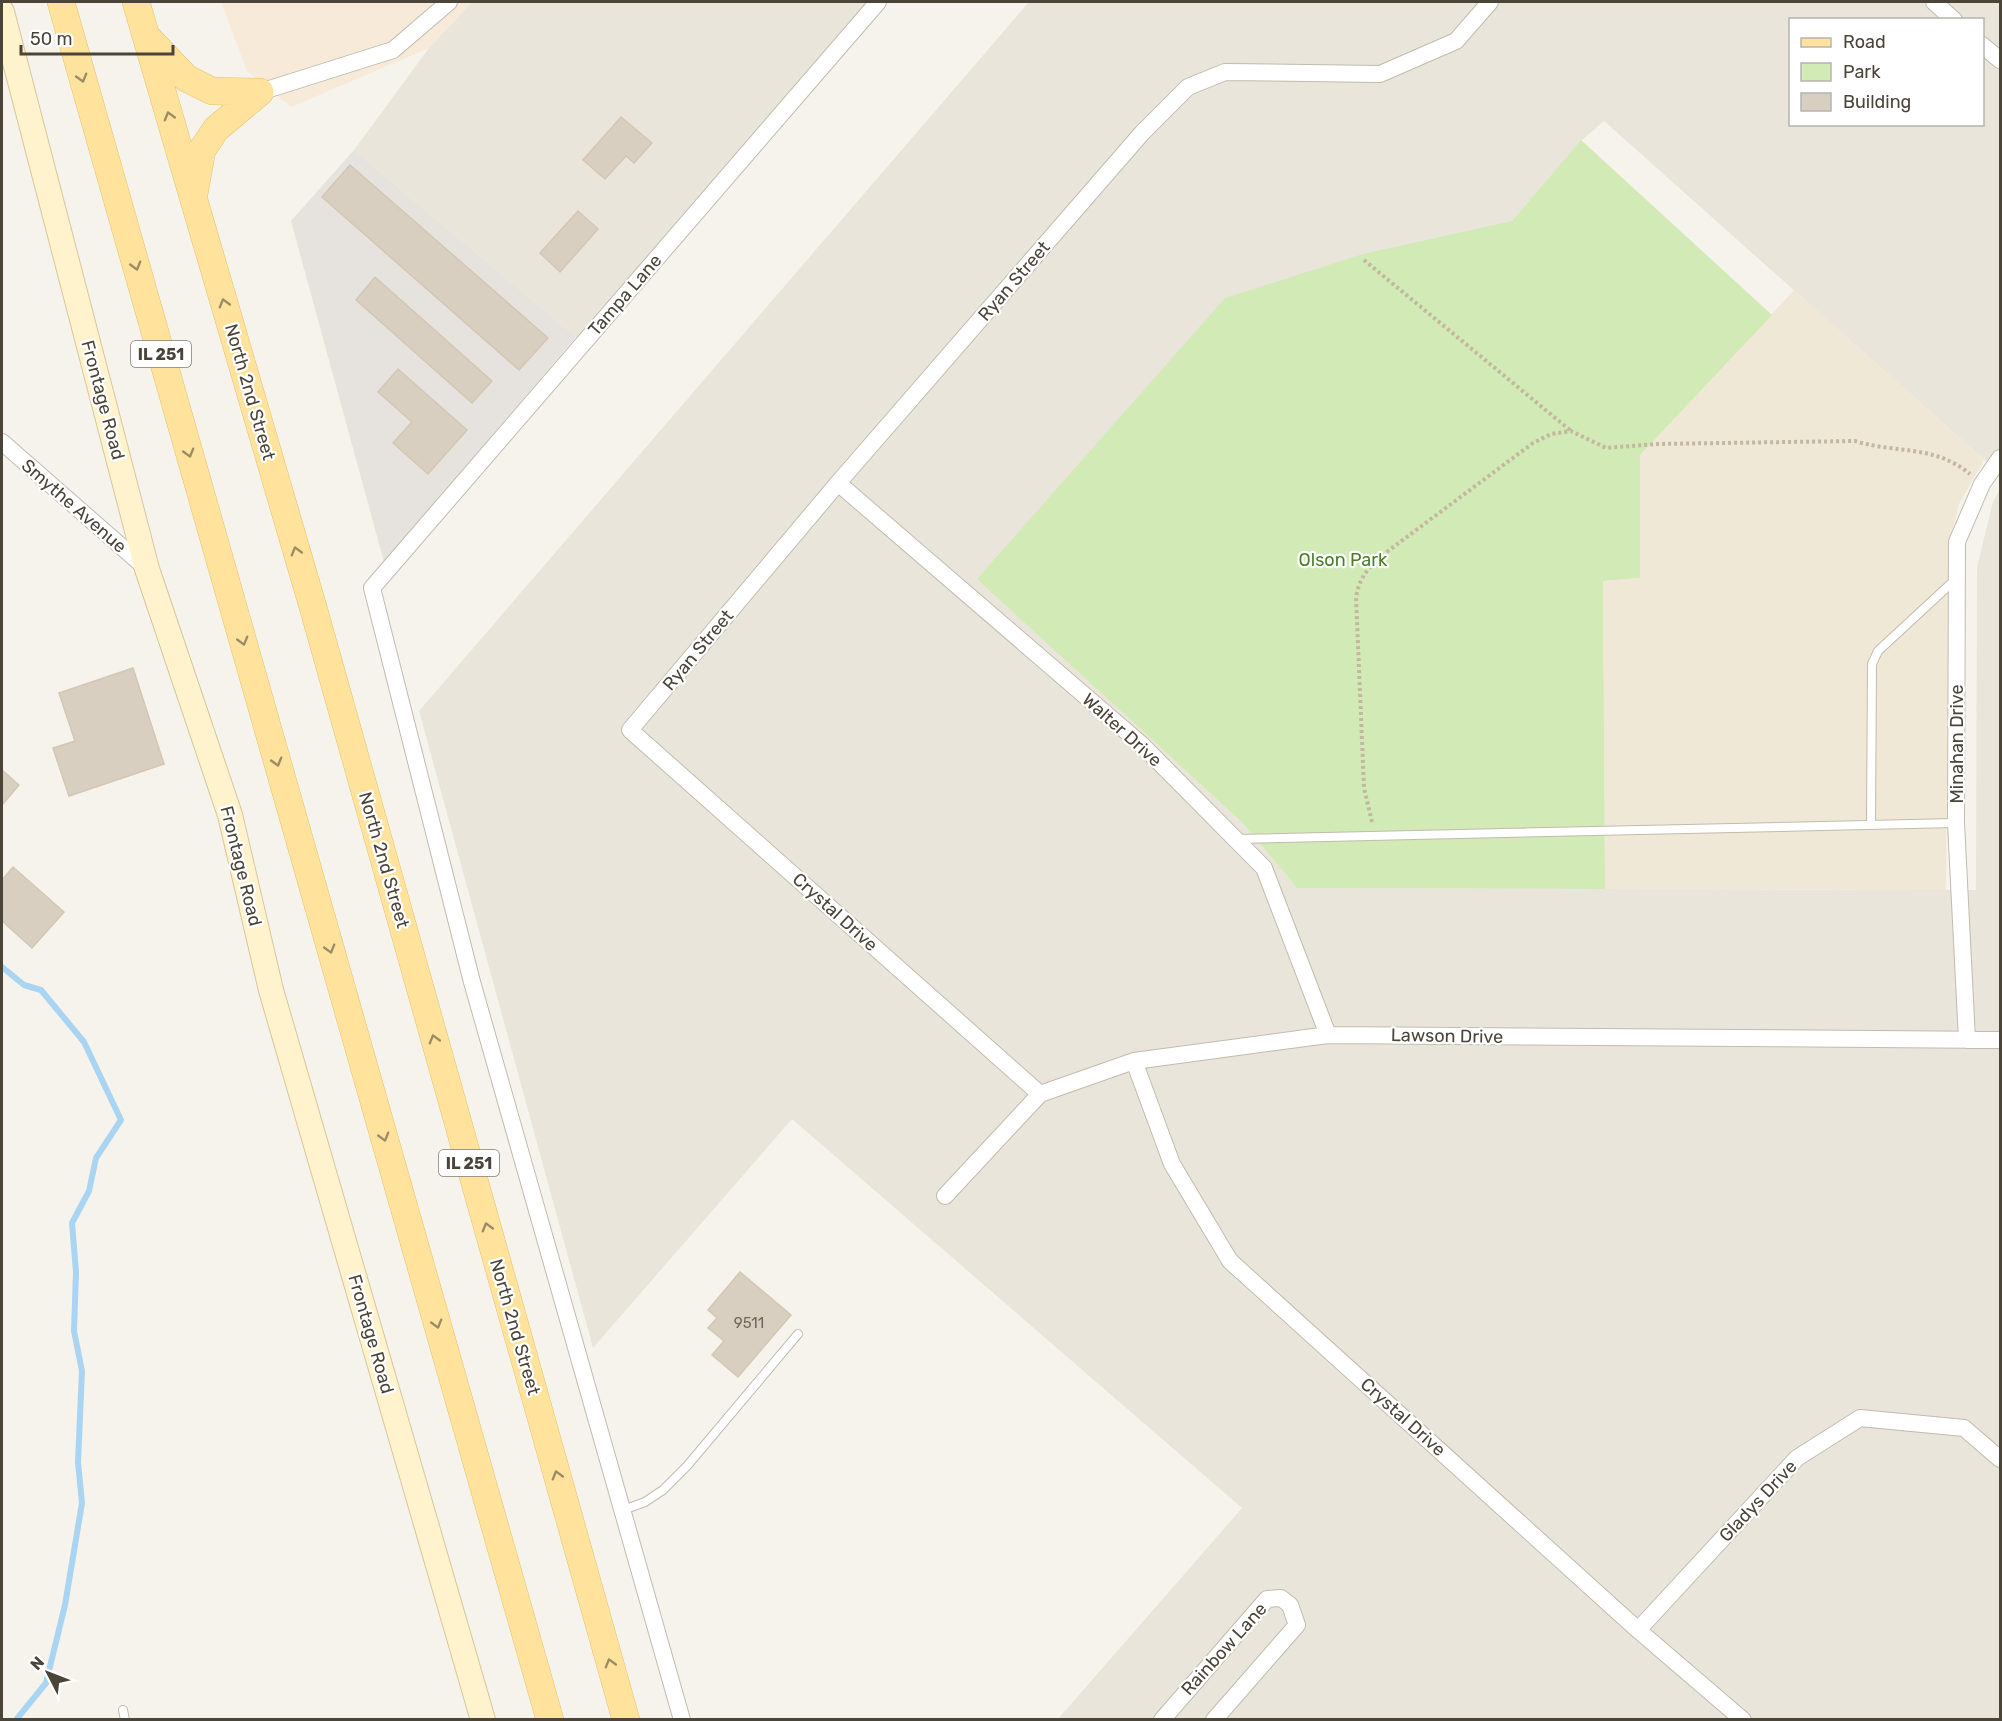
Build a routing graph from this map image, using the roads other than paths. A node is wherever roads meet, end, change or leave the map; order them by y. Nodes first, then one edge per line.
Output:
1 (61, 2) edge
2 (136, 2) edge
3 (449, 2) edge
4 (878, 2) edge
5 (1490, 2) edge
6 (1934, 2) edge
7 (2, 12) edge
8 (1952, 18) edge
9 (146, 35) junction
10 (1984, 46) edge
11 (2001, 60) edge
12 (260, 92) junction
13 (193, 198) junction
14 (2, 442) edge
15 (2001, 458) edge
16 (838, 483) junction
17 (147, 570) junction
18 (1957, 578) junction
19 (630, 730) joint
20 (1956, 823) junction
21 (1871, 825) junction
22 (1235, 839) junction
23 (1328, 1035) junction
24 (1967, 1040) junction
25 (2001, 1040) edge
26 (1134, 1062) junction
27 (1040, 1094) junction
28 (945, 1196) dead end
29 (798, 1334) dead end
30 (2001, 1459) edge
31 (623, 1510) junction
32 (1638, 1630) junction
33 (483, 1719) edge
34 (550, 1719) edge
35 (626, 1719) edge
36 (682, 1719) edge
37 (1162, 1719) edge
38 (1214, 1719) edge
39 (1743, 1719) edge

1 -> 34 main road, IL 251
2 - 9 main road, North 2nd Street / IL 251
3 - 12 street
4 - 31 street, Tampa Lane
5 - 16 street, Ryan Street
6 - 8 street
7 - 17 street, Frontage Road
9 - 12 main road
13 -> 9 main road, North 2nd Street / IL 251
10 - 11 street
12 - 13 main road
35 -> 13 main road, North 2nd Street / IL 251
14 - 17 street, Smythe Avenue
15 - 18 street, Minahan Drive
16 - 19 street, Ryan Street
16 - 22 street, Walter Drive
17 - 33 street, Frontage Road
18 - 20 street, Minahan Drive
18 - 21 lane
19 - 27 street, Crystal Drive
20 - 21 lane
20 - 24 street, Minahan Drive
21 - 22 lane
22 - 23 street, Walter Drive
23 - 24 street, Lawson Drive
23 - 26 street, Lawson Drive
24 - 25 street, Lawson Drive
26 - 27 street, Lawson Drive
26 - 32 street, Crystal Drive
27 - 28 street, Lawson Drive
29 - 31 lane
30 - 32 street, Gladys Drive
31 - 36 street
32 - 39 street, Crystal Drive
37 - 38 street, Rainbow Lane

